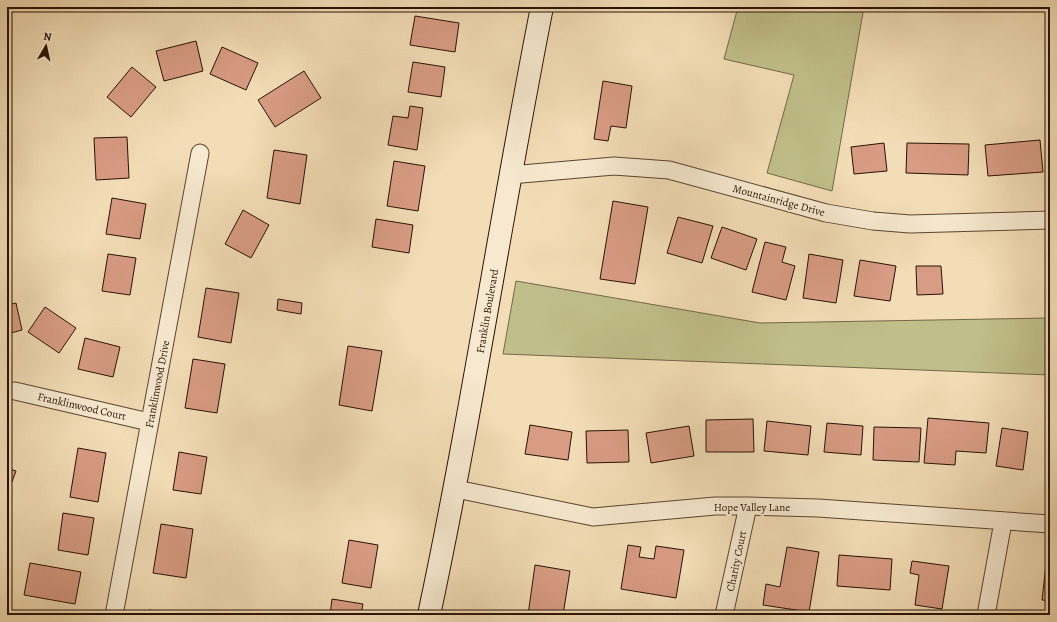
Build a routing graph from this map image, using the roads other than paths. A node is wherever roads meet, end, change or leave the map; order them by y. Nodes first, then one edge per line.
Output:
1 (542, 7) edge
2 (200, 153) dead end
3 (510, 175) junction
4 (1050, 220) edge
5 (15, 390) dead end
6 (149, 422) junction
7 (456, 489) junction
8 (748, 506) junction
9 (1003, 522) junction
10 (1050, 524) edge
11 (114, 615) edge
12 (429, 615) edge
13 (724, 615) edge
14 (986, 615) edge

1 - 3 street, Franklin Boulevard
2 - 6 street, Franklinwood Drive
3 - 4 street, Mountainridge Drive
3 - 7 street, Franklin Boulevard
5 - 6 street, Franklinwood Court
6 - 11 street, Franklinwood Drive
7 - 8 street, Hope Valley Lane
7 - 12 street, Franklin Boulevard
8 - 9 street, Hope Valley Lane
8 - 13 street, Charity Court
9 - 10 street, Hope Valley Lane
9 - 14 street

